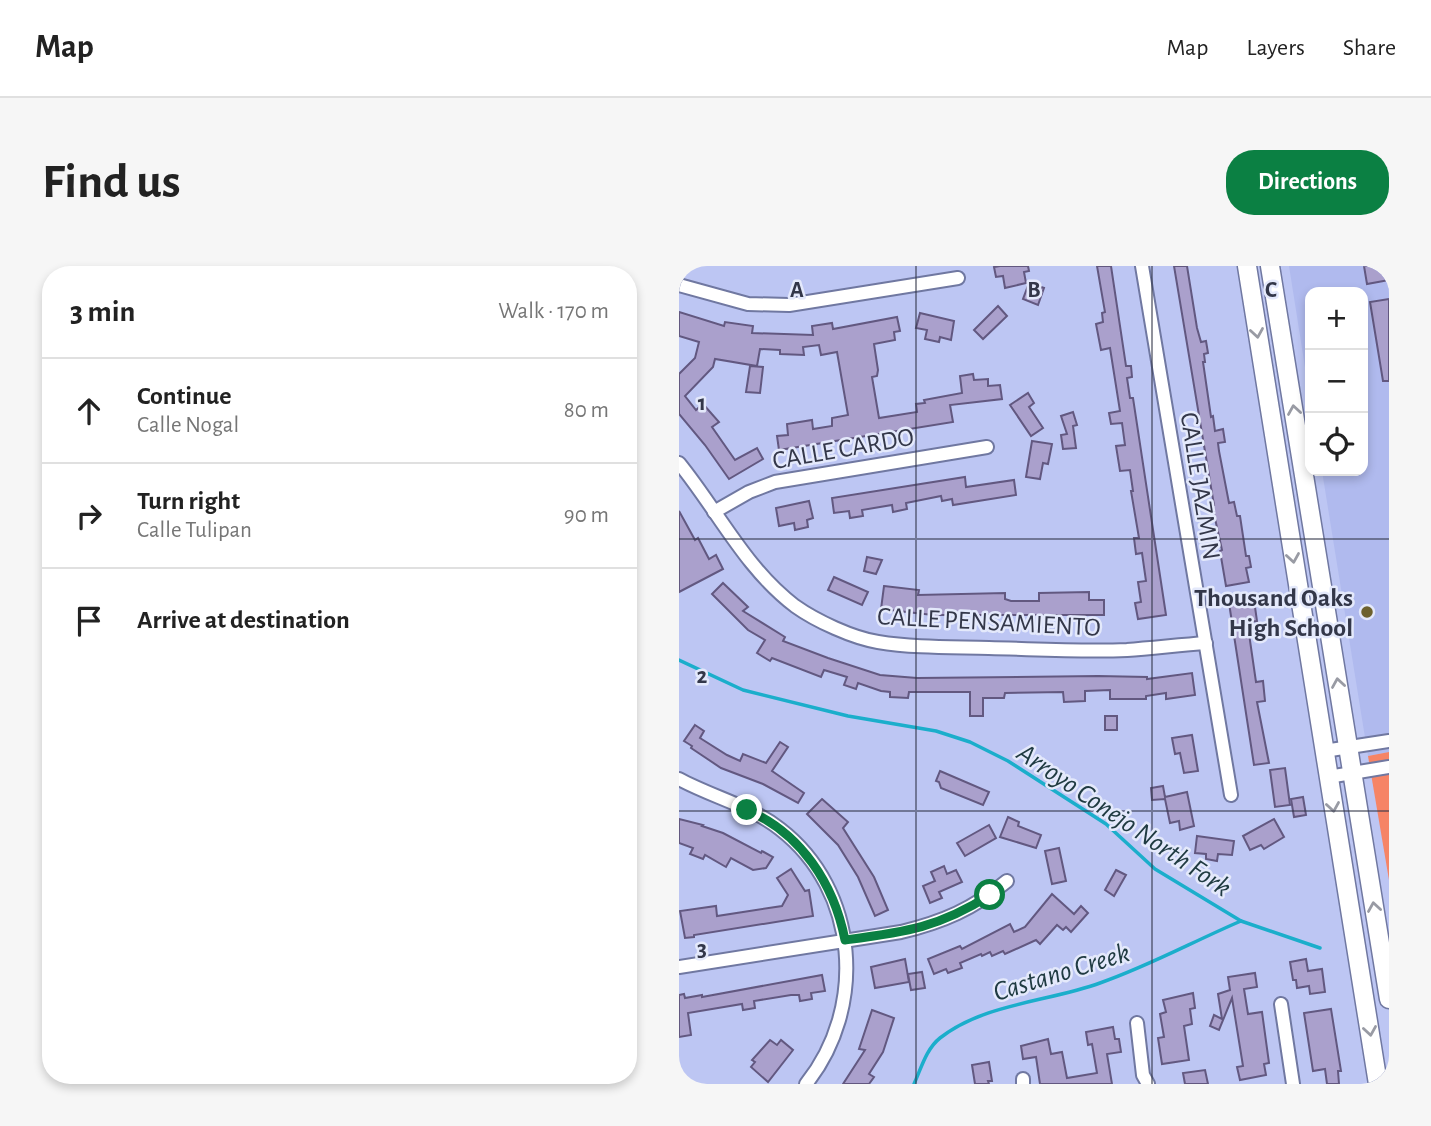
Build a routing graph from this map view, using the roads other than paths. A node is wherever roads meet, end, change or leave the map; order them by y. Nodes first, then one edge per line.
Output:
1 (1142, 266) edge
2 (1247, 266) edge
3 (1270, 266) edge
4 (958, 278) dead end
5 (679, 285) edge
6 (987, 447) dead end
7 (679, 463) edge
8 (714, 512) junction
9 (1206, 643) junction
10 (1389, 741) edge
11 (1348, 747) junction
12 (1324, 751) junction
13 (1389, 767) edge
14 (1353, 773) junction
15 (1328, 776) junction
16 (679, 779) edge
17 (1231, 795) dead end
18 (1007, 881) dead end
19 (845, 940) junction
20 (679, 967) edge
21 (1389, 999) edge
22 (1281, 1004) dead end
23 (1136, 1023) dead end
24 (806, 1084) edge
25 (1148, 1084) edge
26 (1293, 1084) edge
27 (1378, 1084) edge

1 - 9 street, CALLE JAZMIN
2 -> 12 main road
11 -> 3 main road
4 - 5 street
6 - 8 street, CALLE CARDO
7 - 8 street, CALLE PENSAMIENTO
8 - 9 street, CALLE PENSAMIENTO
9 - 17 street, CALLE JAZMIN
10 - 11 street
11 - 12 street
11 - 14 main road
12 - 15 main road
13 - 14 street
14 - 15 street
21 -> 14 main road
15 -> 27 main road
16 - 19 street
18 - 19 street
19 - 20 street
19 - 24 street
22 - 26 street
23 - 25 street

